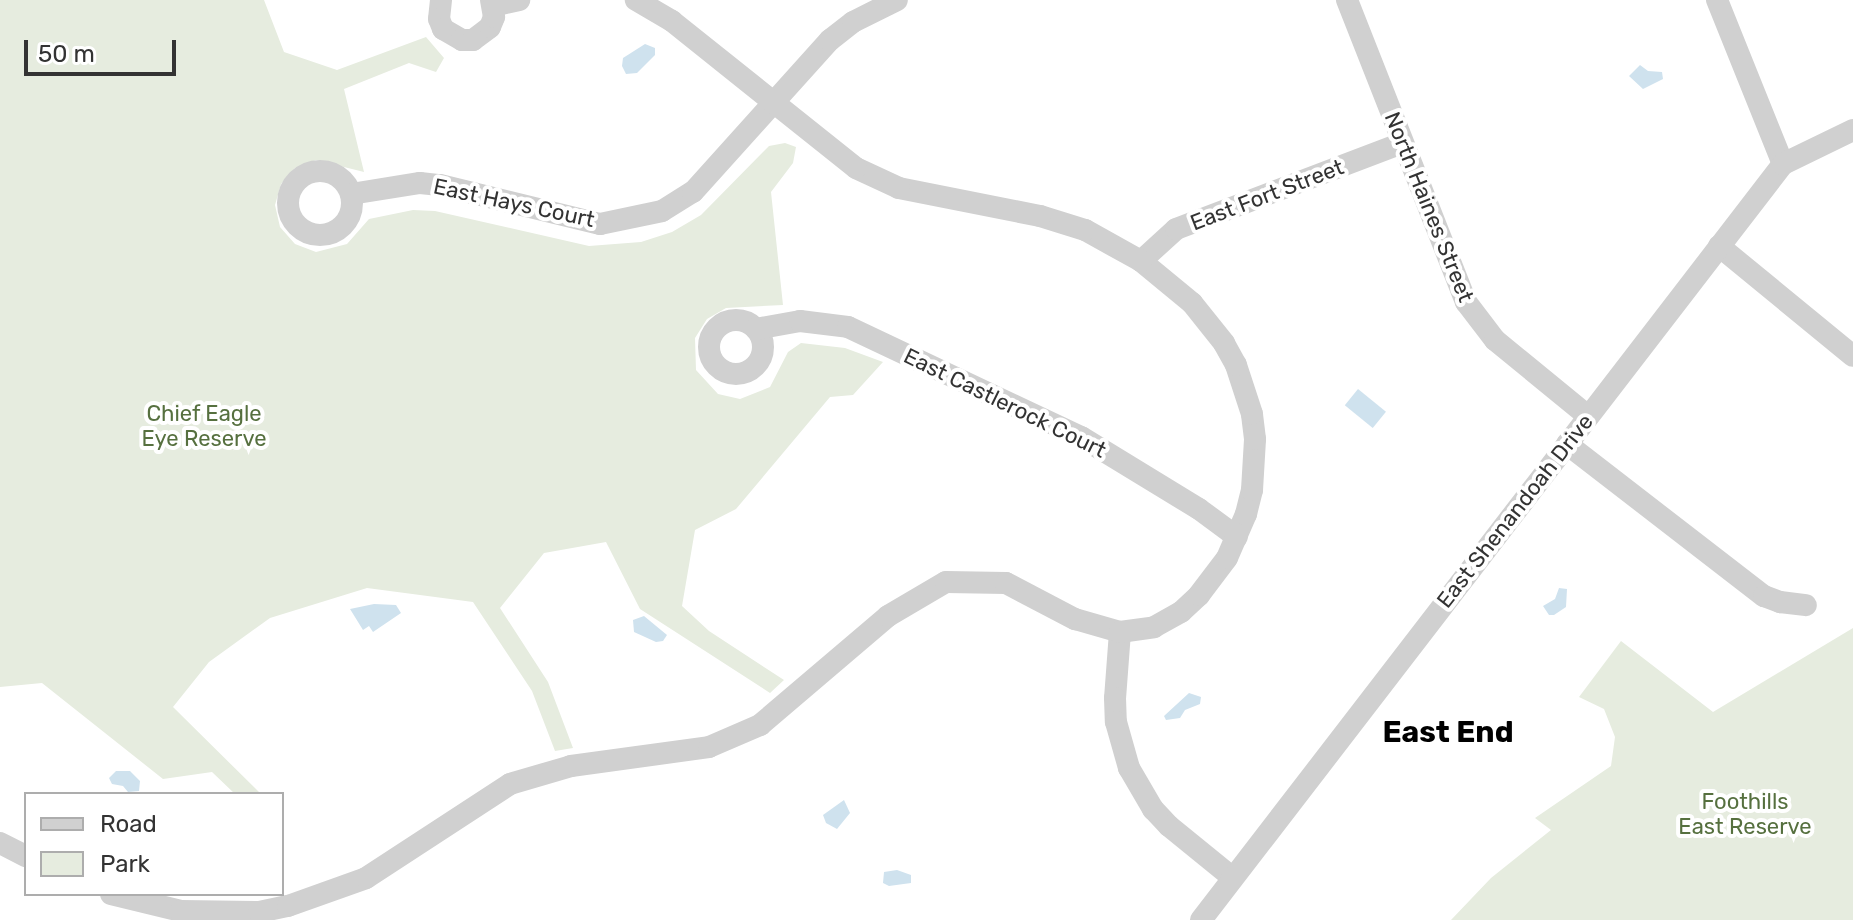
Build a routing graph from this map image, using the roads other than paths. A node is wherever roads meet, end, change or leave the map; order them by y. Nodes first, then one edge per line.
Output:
1 (441, 0) edge
2 (519, 0) edge
3 (636, 0) edge
4 (897, 0) edge
5 (1347, 0) edge
6 (1717, 0) edge
7 (492, 3) edge
8 (777, 102) junction
9 (1853, 130) edge
10 (1402, 143) junction
11 (1783, 164) junction
12 (351, 194) dead end
13 (1719, 246) junction
14 (1141, 261) junction
15 (756, 329) dead end
16 (1853, 356) edge
17 (1588, 416) junction
18 (1567, 444) junction
19 (1237, 537) junction
20 (1806, 605) dead end
21 (1120, 632) junction
22 (0, 843) edge
23 (24, 855) edge
24 (1233, 878) junction
25 (119, 896) edge
26 (1201, 920) edge

1 - 7 street
2 - 7 street
3 - 8 street
4 - 8 street, East Hays Court
5 - 10 street, North Haines Street
6 - 11 street
8 - 12 street, East Hays Court
8 - 14 street
9 - 11 street, East Shenandoah Drive
10 - 14 street, East Fort Street
10 - 17 street, North Haines Street
11 - 13 street, East Shenandoah Drive
13 - 16 street
13 - 17 street, East Shenandoah Drive
14 - 19 street
15 - 19 street, East Castlerock Court
17 - 18 street, East Shenandoah Drive
18 - 20 street
18 - 24 street, East Shenandoah Drive
19 - 21 street
21 - 24 street
21 - 25 street
22 - 23 street
24 - 26 street, East Shenandoah Drive

